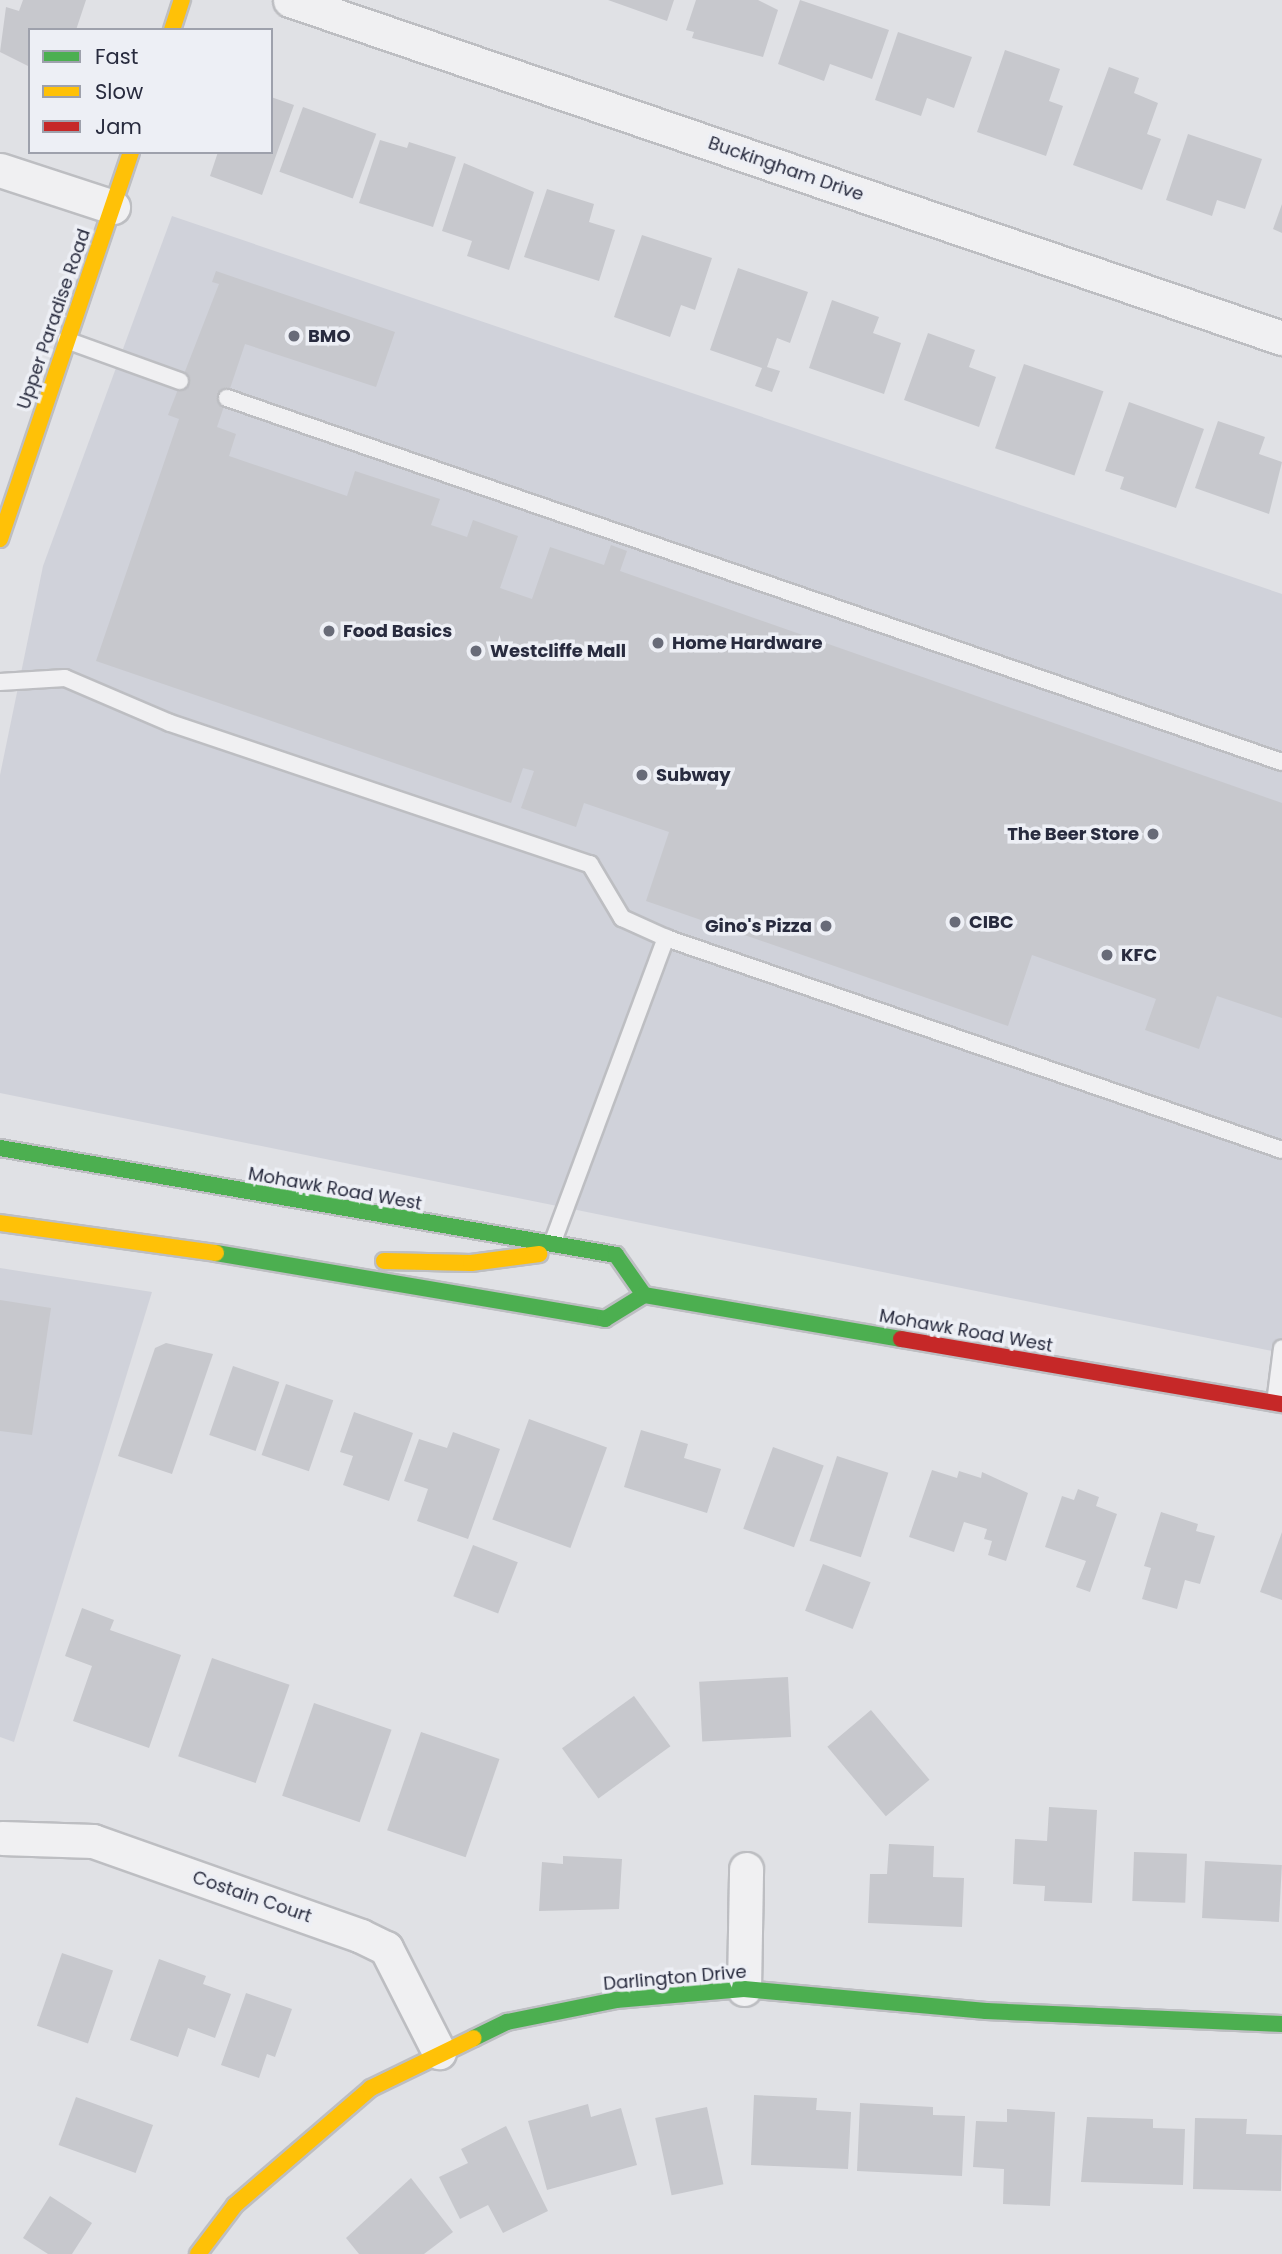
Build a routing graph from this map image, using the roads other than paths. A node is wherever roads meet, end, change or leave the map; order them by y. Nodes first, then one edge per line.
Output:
1 (182, 0) edge
2 (290, 0) edge
3 (173, 28) edge
4 (130, 154) edge
5 (0, 170) edge
6 (113, 207) junction
7 (1282, 338) edge
8 (66, 340) junction
9 (180, 381) dead end
10 (227, 398) dead end
11 (0, 539) edge
12 (0, 682) edge
13 (1282, 762) edge
14 (666, 939) junction
15 (0, 1148) edge
16 (1282, 1150) edge
17 (0, 1223) edge
18 (552, 1244) junction
19 (256, 1259) junction
20 (644, 1295) junction
21 (1282, 1348) edge
22 (1278, 1404) edge
23 (2, 1838) dead end
24 (747, 1869) dead end
25 (744, 1989) junction
26 (1282, 2024) edge
27 (439, 2052) junction
28 (198, 2254) edge

1 - 3 main road
2 - 7 street, Buckingham Drive
4 - 6 main road, Upper Paradise Road
5 - 6 street
6 - 8 main road, Upper Paradise Road
8 - 9 lane
8 - 11 main road, Upper Paradise Road
10 - 13 lane
12 - 14 lane
14 - 16 lane
14 - 18 lane
15 - 18 main road, Mohawk Road West
17 - 19 main road
18 - 19 main road
18 - 20 main road, Mohawk Road West
19 - 20 main road
20 - 22 main road, Mohawk Road West
21 - 22 lane
23 - 27 street, Costain Court
24 - 25 street
25 - 26 main road, Darlington Drive
25 - 27 main road, Darlington Drive
27 - 28 main road, Darlington Drive

